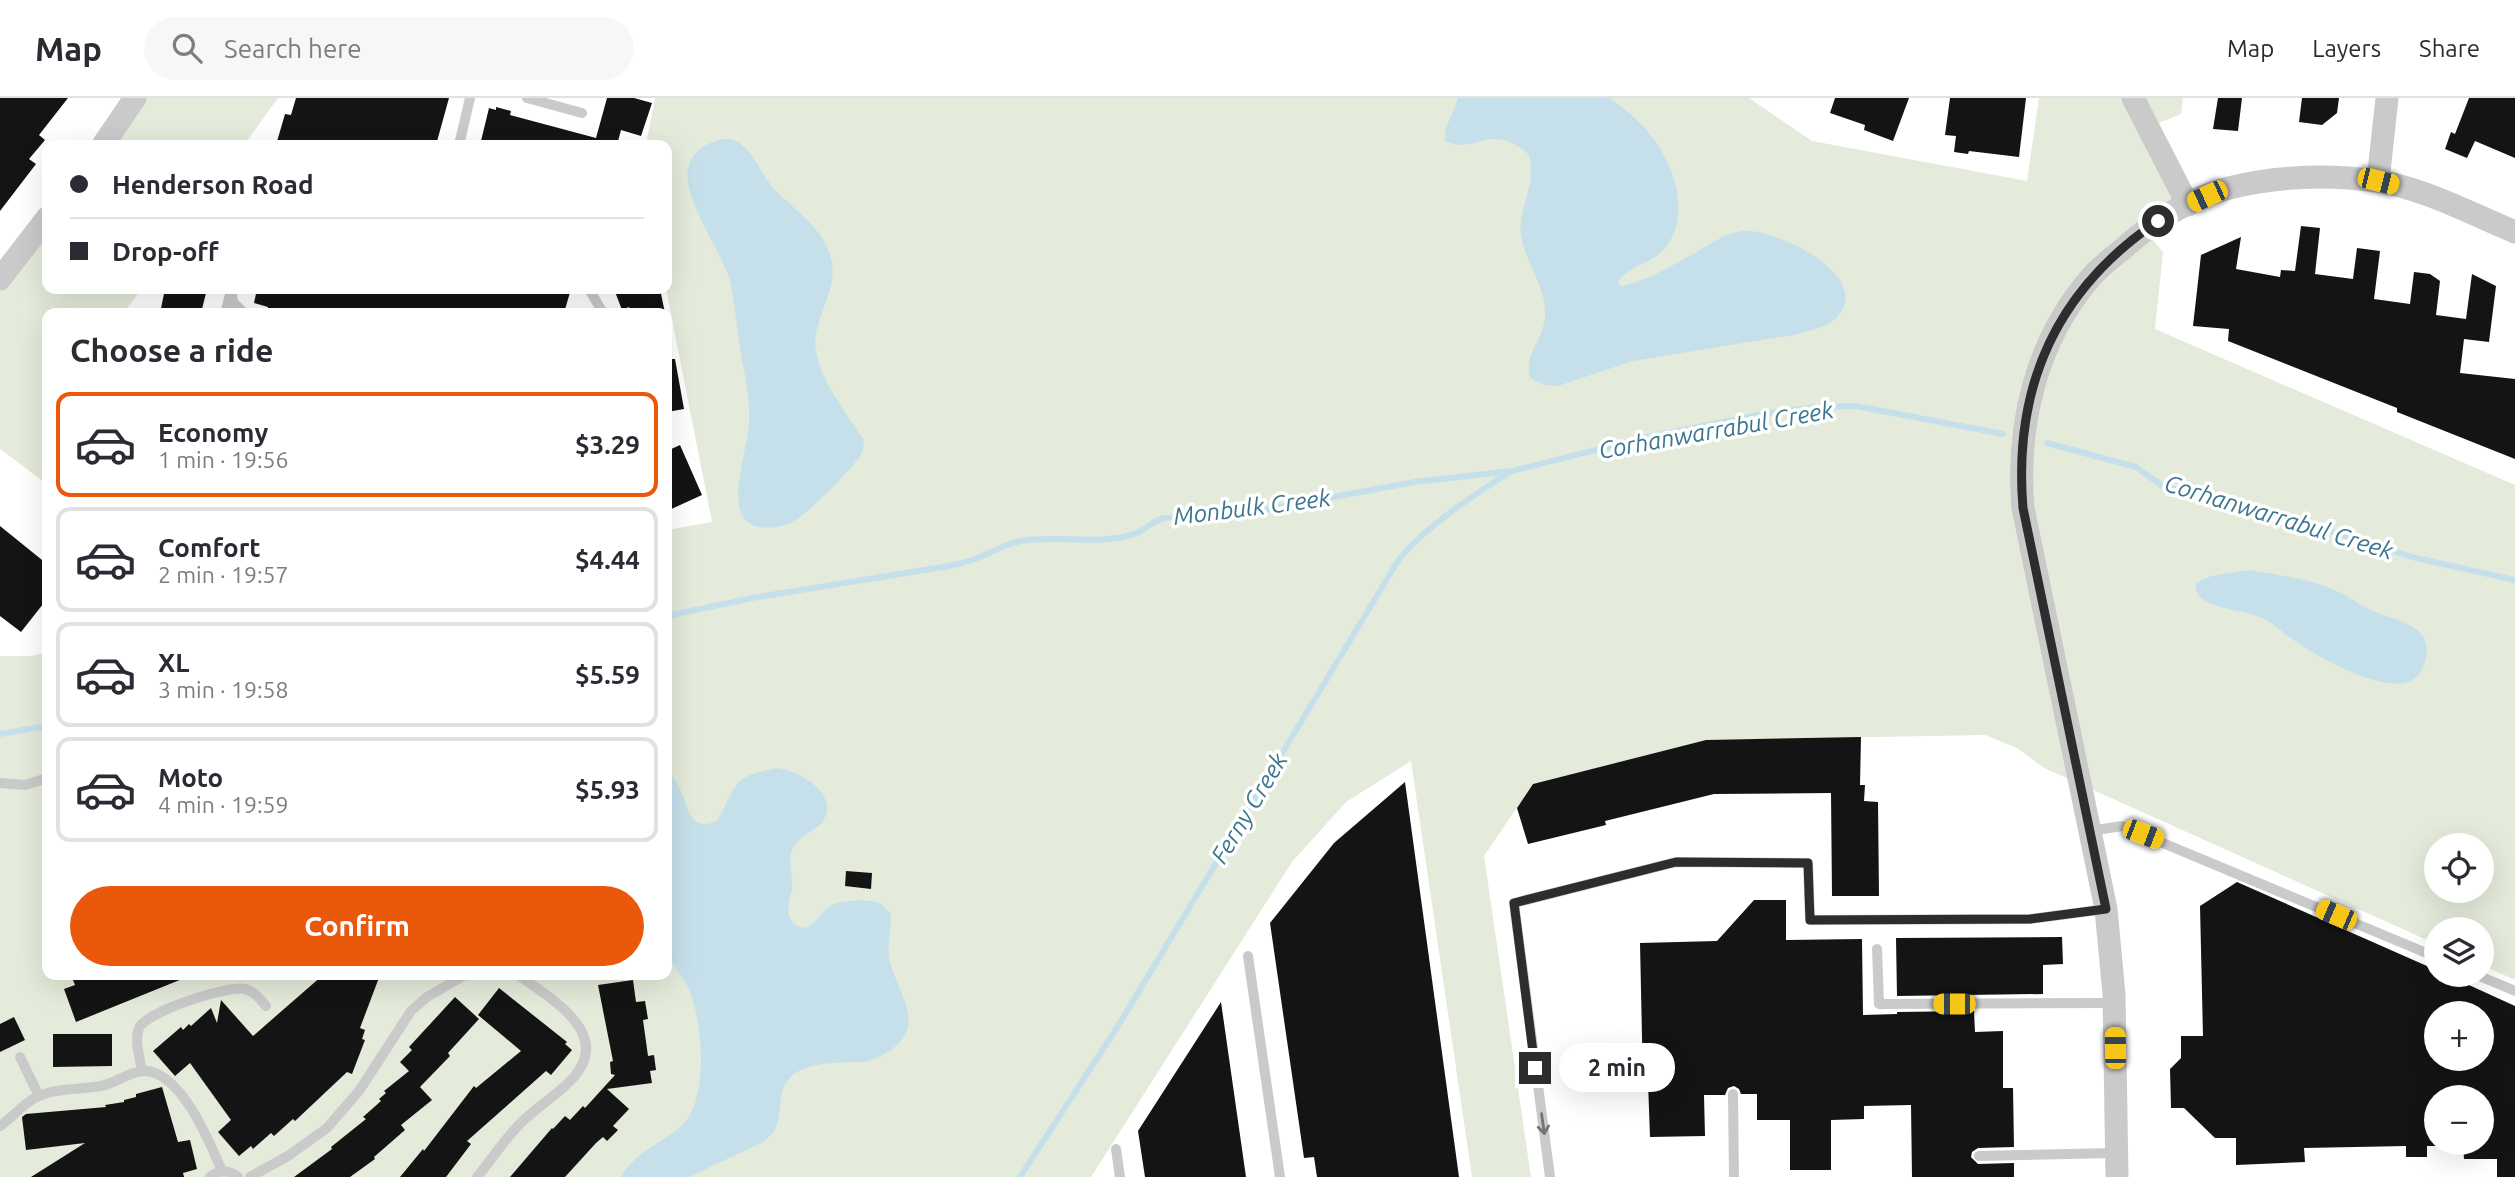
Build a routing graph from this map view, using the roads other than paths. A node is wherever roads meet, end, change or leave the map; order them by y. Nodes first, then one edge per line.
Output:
1 (135, 98) edge
2 (470, 98) edge
3 (527, 98) edge
4 (2133, 98) edge
5 (2387, 98) edge
6 (582, 113) dead end
7 (106, 140) edge
8 (461, 140) edge
9 (2378, 181) junction
10 (2188, 205) junction
11 (42, 224) edge
12 (2515, 232) edge
13 (0, 279) edge
14 (42, 780) edge
15 (0, 783) edge
16 (2090, 831) junction
17 (2106, 909) junction
18 (1877, 950) dead end
19 (2424, 952) edge
20 (1248, 956) dead end
21 (456, 980) edge
22 (525, 980) edge
23 (2494, 982) edge
24 (2515, 991) edge
25 (2114, 1003) junction
26 (266, 1006) dead end
27 (20, 1057) dead end
28 (142, 1071) junction
29 (1733, 1094) dead end
30 (39, 1096) junction
31 (0, 1126) edge
32 (1116, 1149) dead end
33 (2116, 1153) junction
34 (1979, 1156) dead end
35 (222, 1171) junction
36 (210, 1177) edge
37 (238, 1177) edge
38 (250, 1177) edge
39 (477, 1177) edge
40 (1120, 1177) edge
41 (1280, 1177) edge
42 (1550, 1177) edge
43 (1734, 1177) edge
44 (2116, 1177) edge

1 - 7 street
2 - 8 lane
3 - 6 lane
4 - 10 street
5 - 9 street
9 - 10 street
9 - 12 street
10 - 16 street
11 - 13 street
14 - 15 lane
16 - 17 street
16 - 19 lane
17 - 25 street
17 -> 42 lane
18 - 25 lane
20 - 41 lane
21 - 38 lane
22 - 39 lane
23 - 24 lane
25 - 33 street
26 - 28 lane
27 - 30 lane
28 - 30 lane
28 - 35 lane
29 - 43 lane
30 - 31 lane
32 - 40 lane
33 - 34 lane
33 - 44 street
35 - 36 lane
35 - 37 lane

